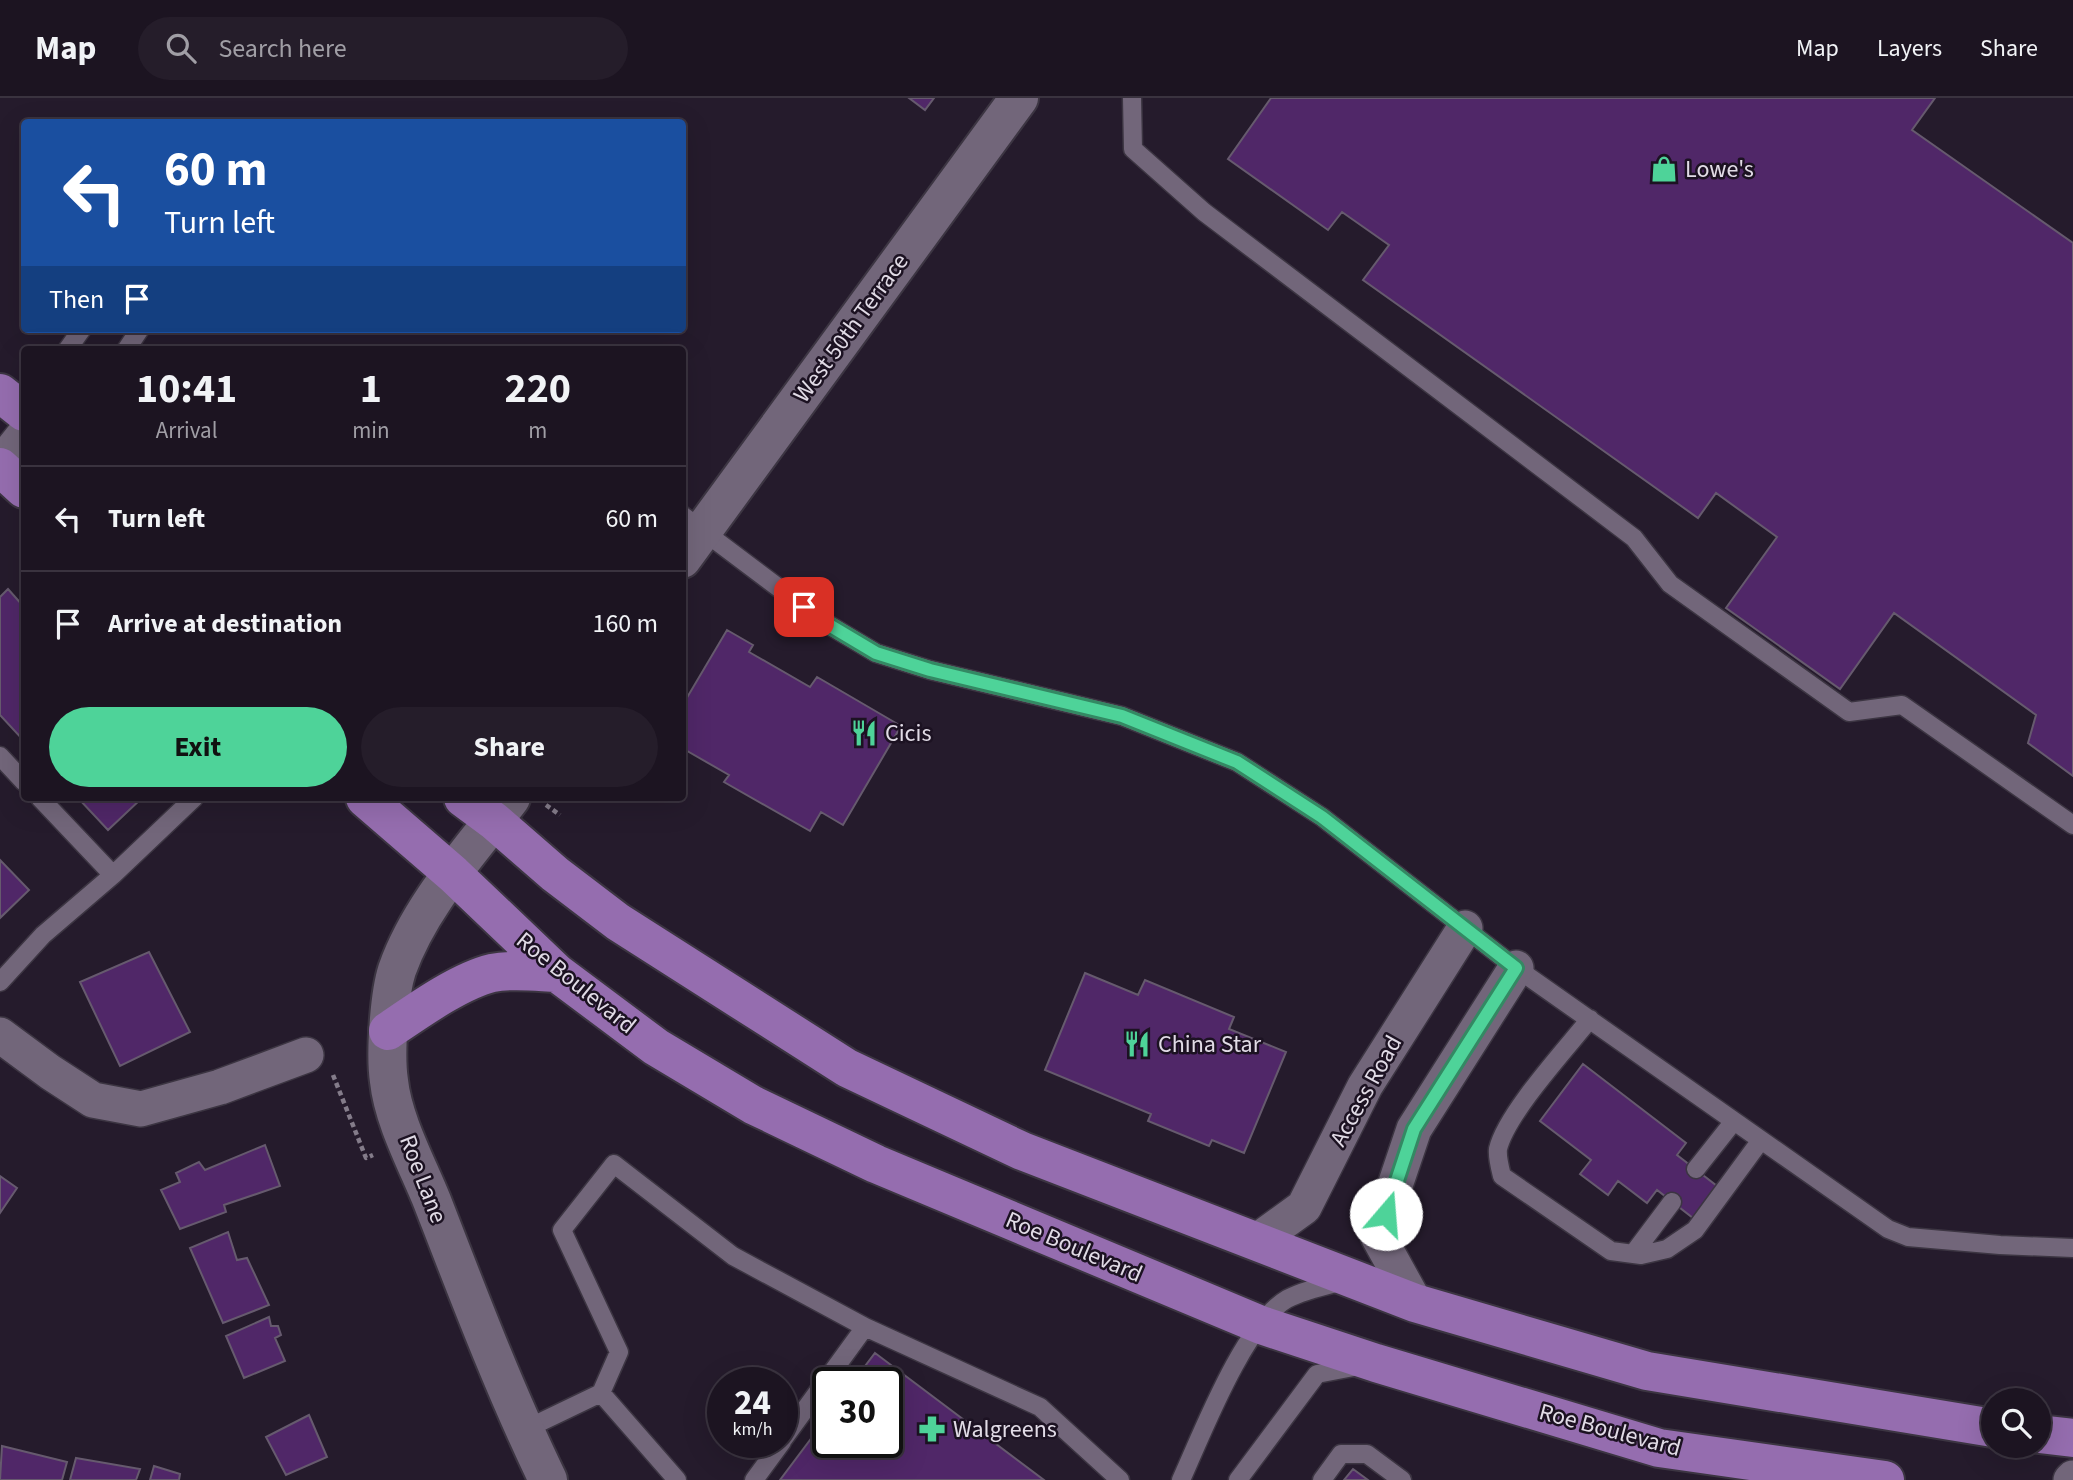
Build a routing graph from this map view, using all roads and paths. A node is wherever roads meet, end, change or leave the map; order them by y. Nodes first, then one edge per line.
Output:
1 (1019, 98) edge
2 (1132, 98) edge
3 (0, 393) edge
4 (21, 410) edge
5 (21, 439) edge
6 (0, 466) edge
7 (21, 486) edge
8 (689, 535) edge
9 (0, 756) edge
10 (21, 779) edge
11 (43, 801) edge
12 (191, 801) edge
13 (368, 801) edge
14 (474, 801) edge
15 (502, 809) edge
16 (2073, 825) edge
17 (113, 874) junction
18 (453, 874) junction
19 (1465, 928) junction
20 (1516, 968) junction
21 (557, 973) junction
22 (0, 982) edge
23 (1590, 1019) junction
24 (388, 1031) junction
25 (0, 1035) edge
26 (306, 1055) joint
27 (1734, 1121) junction
28 (1761, 1140) junction
29 (377, 1153) dead end
30 (1696, 1169) dead end
31 (1672, 1202) dead end
32 (1256, 1241) junction
33 (2073, 1248) edge
34 (1633, 1254) junction
35 (1354, 1279) junction
36 (1415, 1303) junction
37 (1261, 1325) junction
38 (865, 1327) junction
39 (1376, 1363) junction
40 (601, 1394) junction
41 (798, 1420) edge
42 (1981, 1427) edge
43 (524, 1430) junction
44 (2051, 1435) edge
45 (2073, 1438) edge
46 (770, 1458) edge
47 (1870, 1479) edge
48 (548, 1480) edge
49 (677, 1480) edge
50 (754, 1480) edge
51 (1120, 1480) edge
52 (1181, 1480) edge
53 (1238, 1480) edge
54 (1322, 1480) edge
55 (1402, 1480) edge

1 - 8 street, West 50th Terrace
2 - 16 lane
3 - 4 main road
5 - 6 street
6 - 7 main road
8 - 19 lane
9 - 10 lane
11 - 17 lane
12 - 17 lane
13 - 18 main road, Roe Boulevard
14 - 15 main road
15 - 18 street, Roe Lane
15 - 32 main road
17 - 22 lane
18 - 21 main road, Roe Boulevard
18 - 24 street, Roe Lane
19 - 20 lane
19 - 32 street, Access Road
20 - 23 lane
20 - 36 street
21 - 24 main road
21 - 37 main road, Roe Boulevard
23 - 27 lane
23 - 34 lane
24 - 43 street, Roe Lane
25 - 26 street
26 - 29 path
27 - 28 lane
27 - 30 lane
28 - 33 lane
28 - 34 lane
31 - 34 lane
32 - 35 main road
35 - 36 main road
35 - 37 lane
36 - 42 main road
37 - 39 main road, Roe Boulevard
37 - 52 lane
38 - 40 lane
38 - 41 lane
38 - 51 lane
39 - 47 main road, Roe Boulevard
39 - 53 lane
40 - 43 lane
40 - 49 lane
43 - 48 street, Roe Lane
44 - 45 main road
46 - 50 lane
54 - 55 lane

